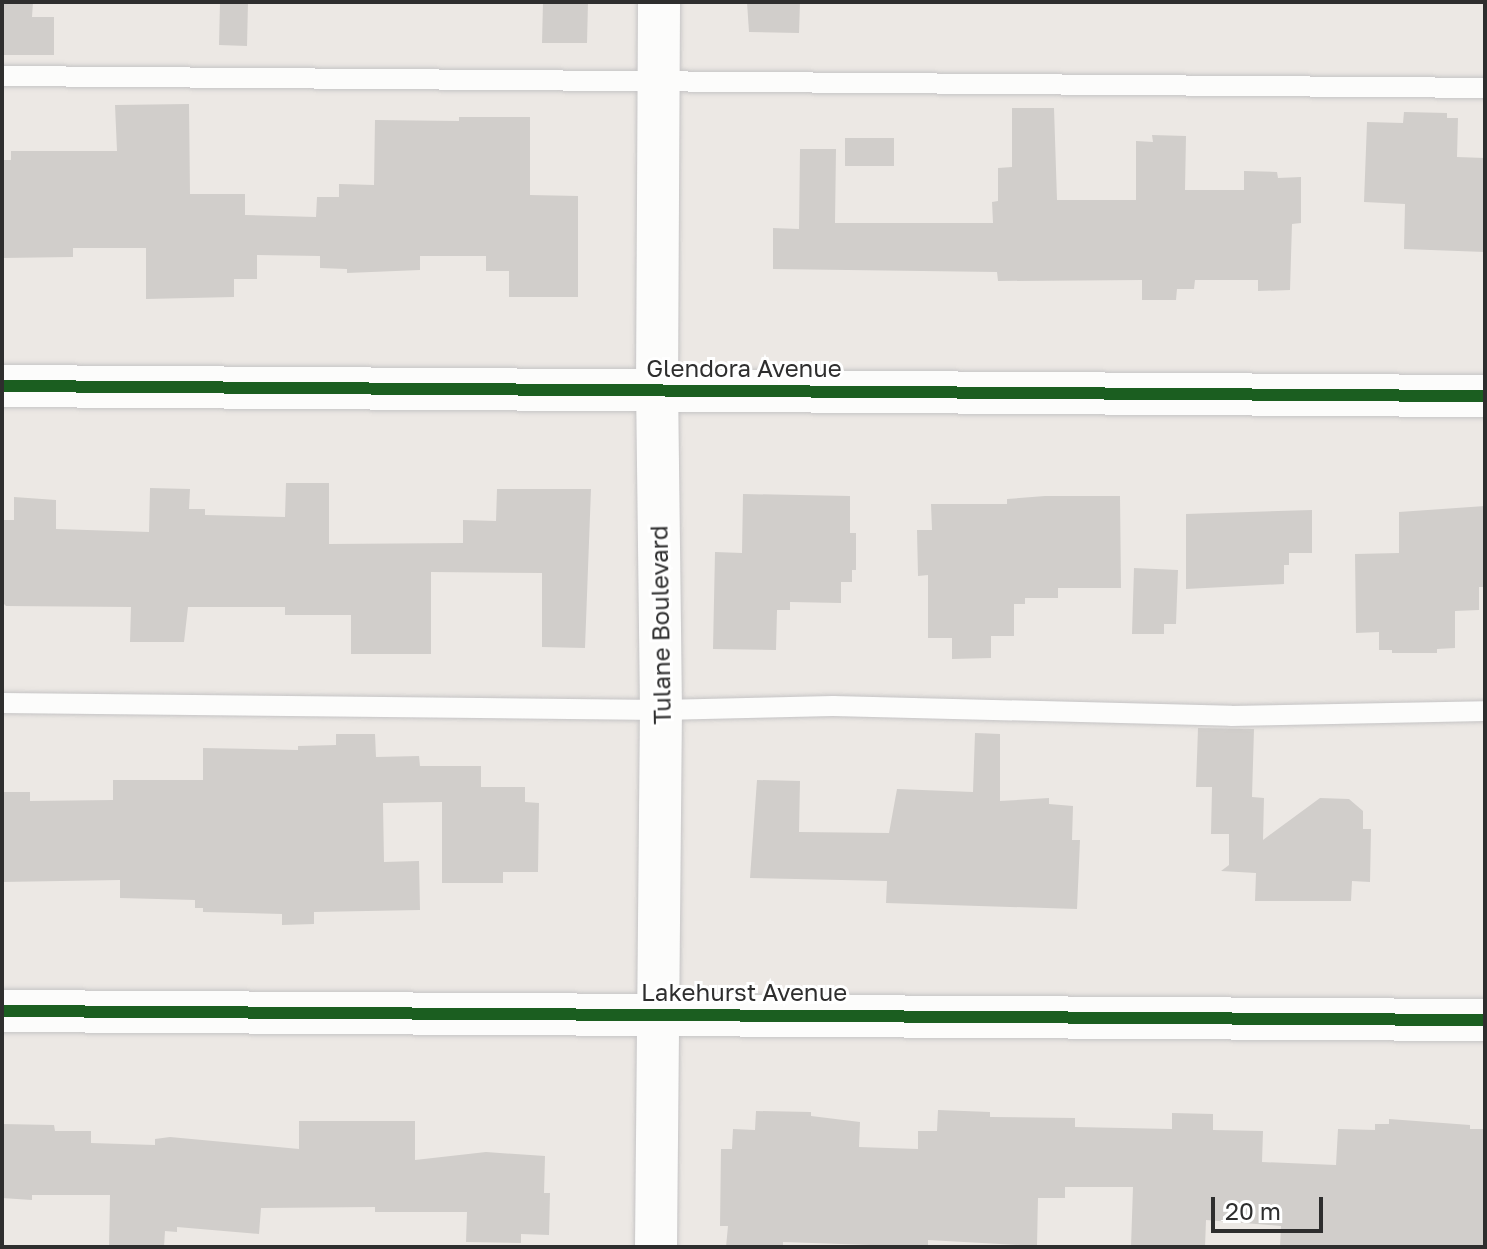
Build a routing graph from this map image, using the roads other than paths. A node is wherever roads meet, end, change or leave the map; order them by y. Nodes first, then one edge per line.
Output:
1 (659, 2) edge
2 (2, 76) edge
3 (658, 80) junction
4 (1485, 88) edge
5 (2, 386) edge
6 (657, 389) junction
7 (1485, 396) edge
8 (2, 703) edge
9 (661, 710) junction
10 (1485, 711) edge
11 (2, 1011) edge
12 (658, 1014) junction
13 (1485, 1020) edge
14 (656, 1247) edge

1 - 3 street, Tulane Boulevard
2 - 3 lane
3 - 4 lane
3 - 6 street, Tulane Boulevard
5 - 6 street, Glendora Avenue
6 - 7 street, Glendora Avenue
6 - 9 street, Tulane Boulevard
8 - 9 lane
9 - 10 lane
9 - 12 street, Tulane Boulevard
11 - 12 street, Lakehurst Avenue
12 - 13 street, Lakehurst Avenue
12 - 14 street, Tulane Boulevard

